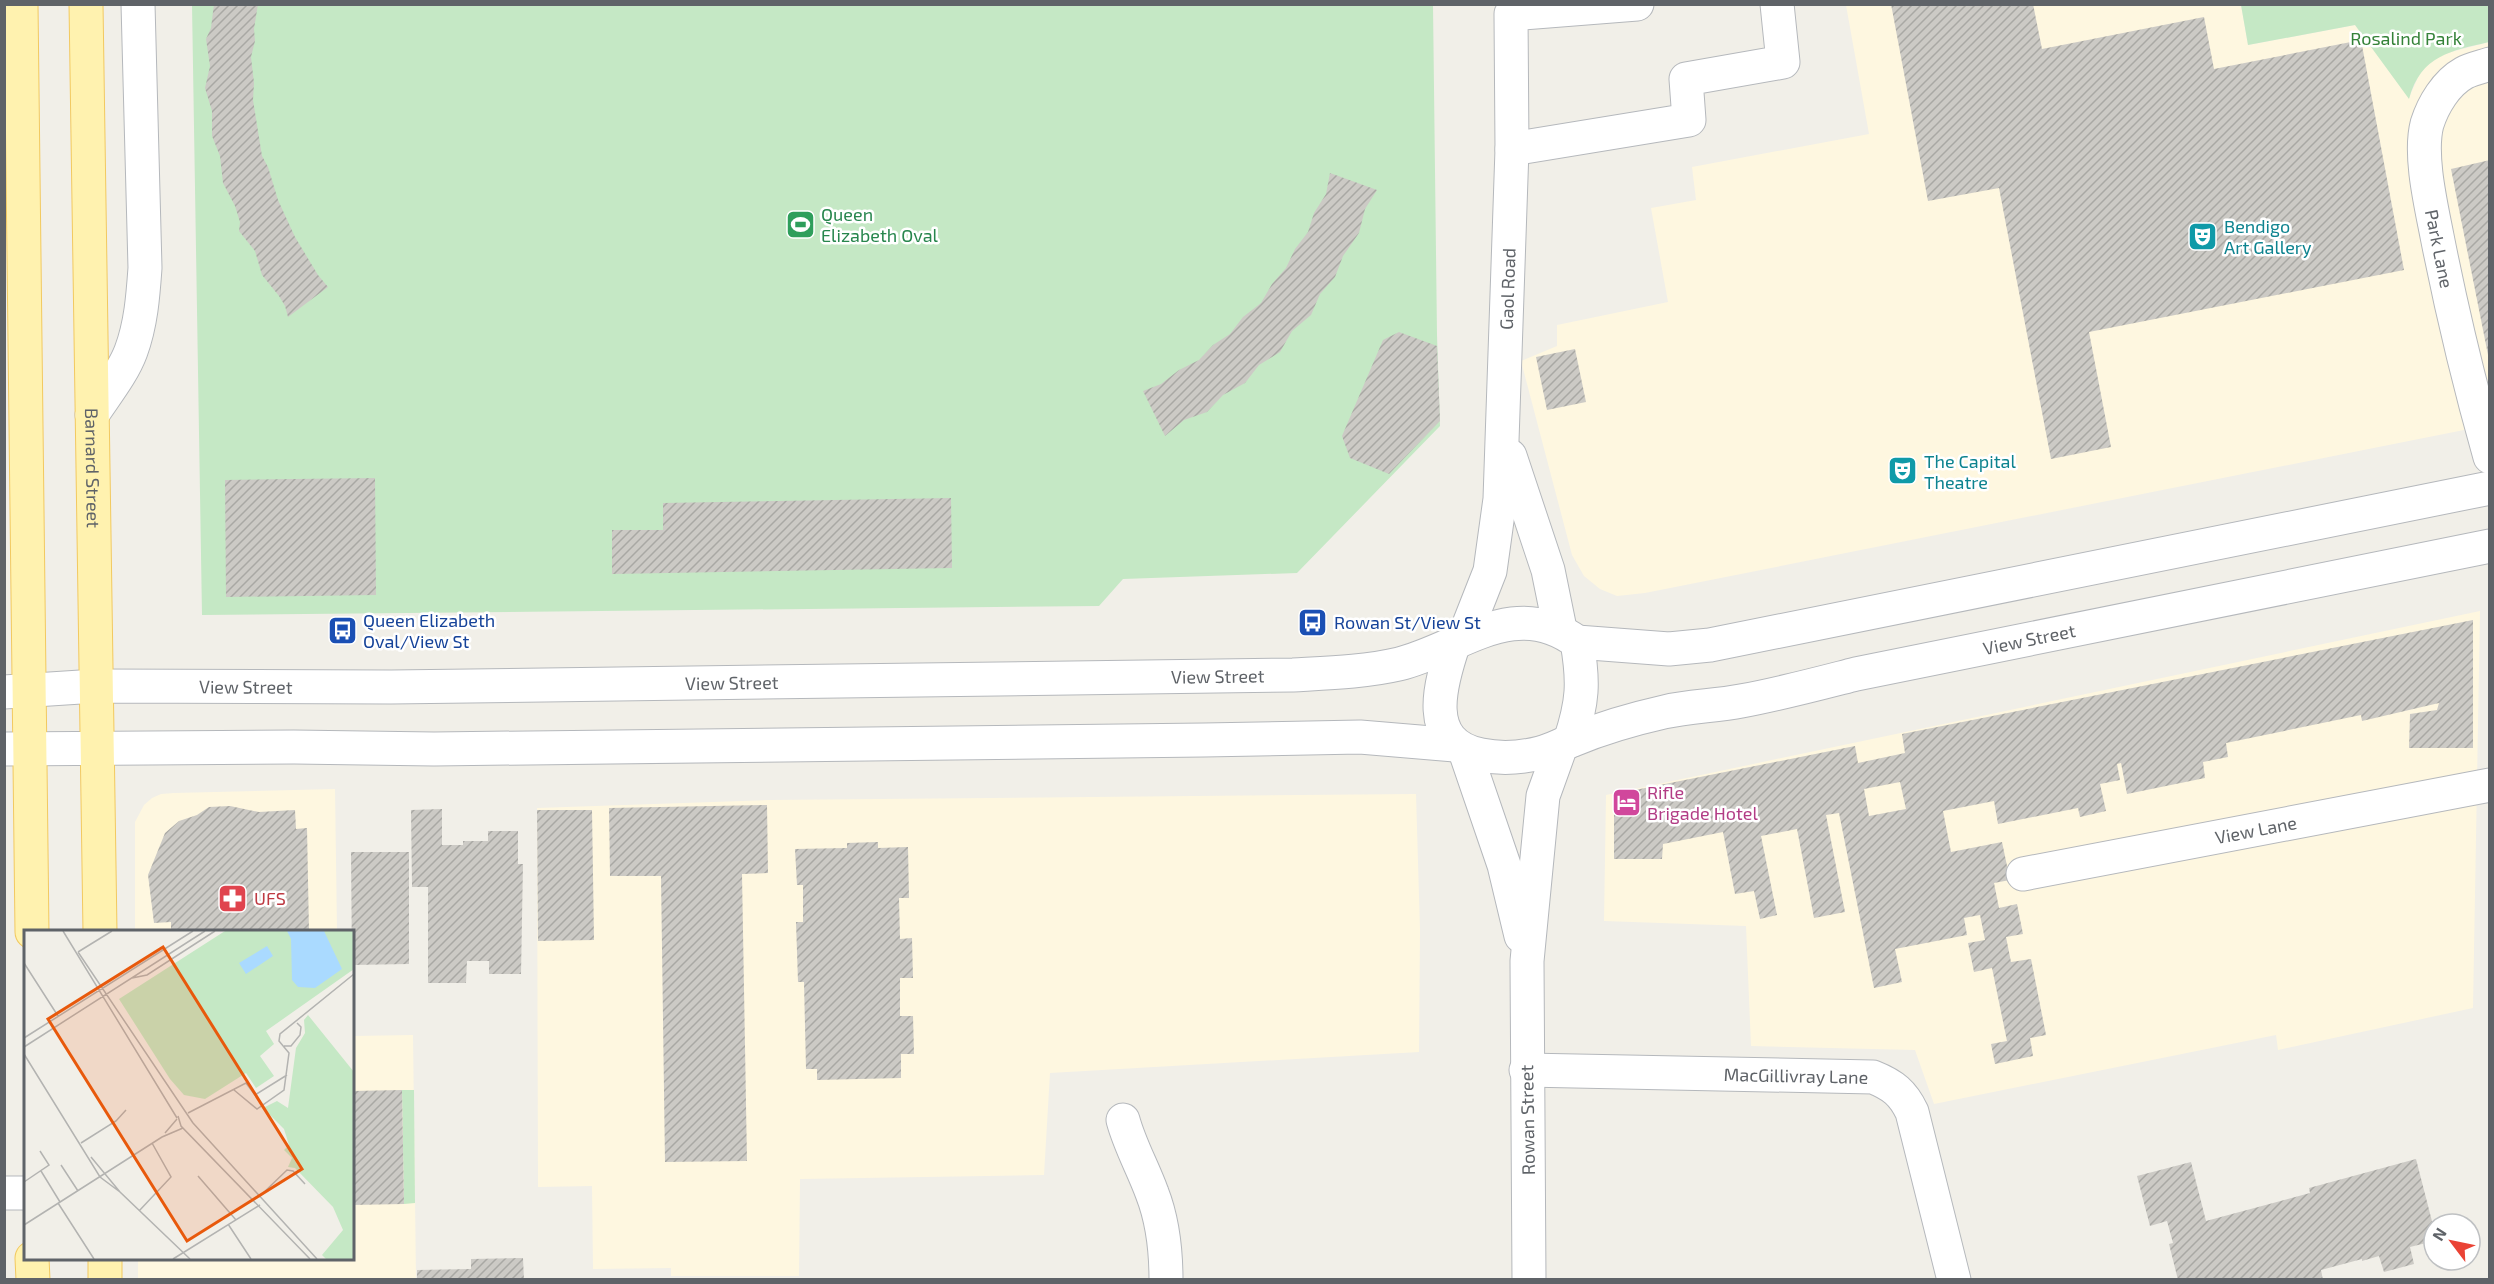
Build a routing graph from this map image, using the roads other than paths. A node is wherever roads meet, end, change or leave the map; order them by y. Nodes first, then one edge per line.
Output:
1 (21, 4) edge
2 (86, 4) edge
3 (138, 4) edge
4 (1637, 4) edge
5 (1777, 4) edge
6 (2490, 64) edge
7 (1512, 149) junction
8 (92, 415) junction
9 (1503, 430) junction
10 (2490, 457) edge
11 (2490, 488) edge
12 (2490, 546) edge
13 (1569, 635) junction
14 (1459, 640) junction
15 (96, 686) junction
16 (18, 691) edge
17 (1566, 743) junction
18 (98, 748) junction
19 (1460, 748) junction
20 (18, 749) edge
21 (2490, 785) edge
22 (2023, 874) dead end
23 (32, 930) edge
24 (100, 930) edge
25 (1527, 961) junction
26 (1526, 1070) junction
27 (1123, 1120) dead end
28 (4, 1193) edge
29 (24, 1193) edge
30 (32, 1260) edge
31 (105, 1260) edge
32 (33, 1280) edge
33 (105, 1280) edge
34 (1166, 1280) edge
35 (1529, 1280) edge
36 (1954, 1280) edge

1 - 16 main road
2 - 8 main road, Barnard Street
3 - 8 street
4 - 7 street, Gaol Road
5 - 7 street
6 - 10 street, Park Lane
7 - 9 street, Gaol Road
8 - 15 main road, Barnard Street
9 - 13 street, Gaol Road
9 - 14 street, Gaol Road
11 - 13 street
12 - 17 street, View Street
13 - 14 street
13 - 17 street
14 - 15 street, View Street
14 - 19 street
15 - 16 street, View Street
15 - 18 main road, Barnard Street
16 - 20 main road
17 - 19 street
17 - 25 street, Rowan Street
18 - 19 street
18 - 20 street
18 - 24 main road, Barnard Street
19 - 25 street, Rowan Street
20 - 23 main road
21 - 22 street, View Lane
25 - 26 street, Rowan Street
26 - 35 street, Rowan Street
26 - 36 street, MacGillivray Lane
27 - 34 street
28 - 29 street
30 - 32 main road
31 - 33 main road

